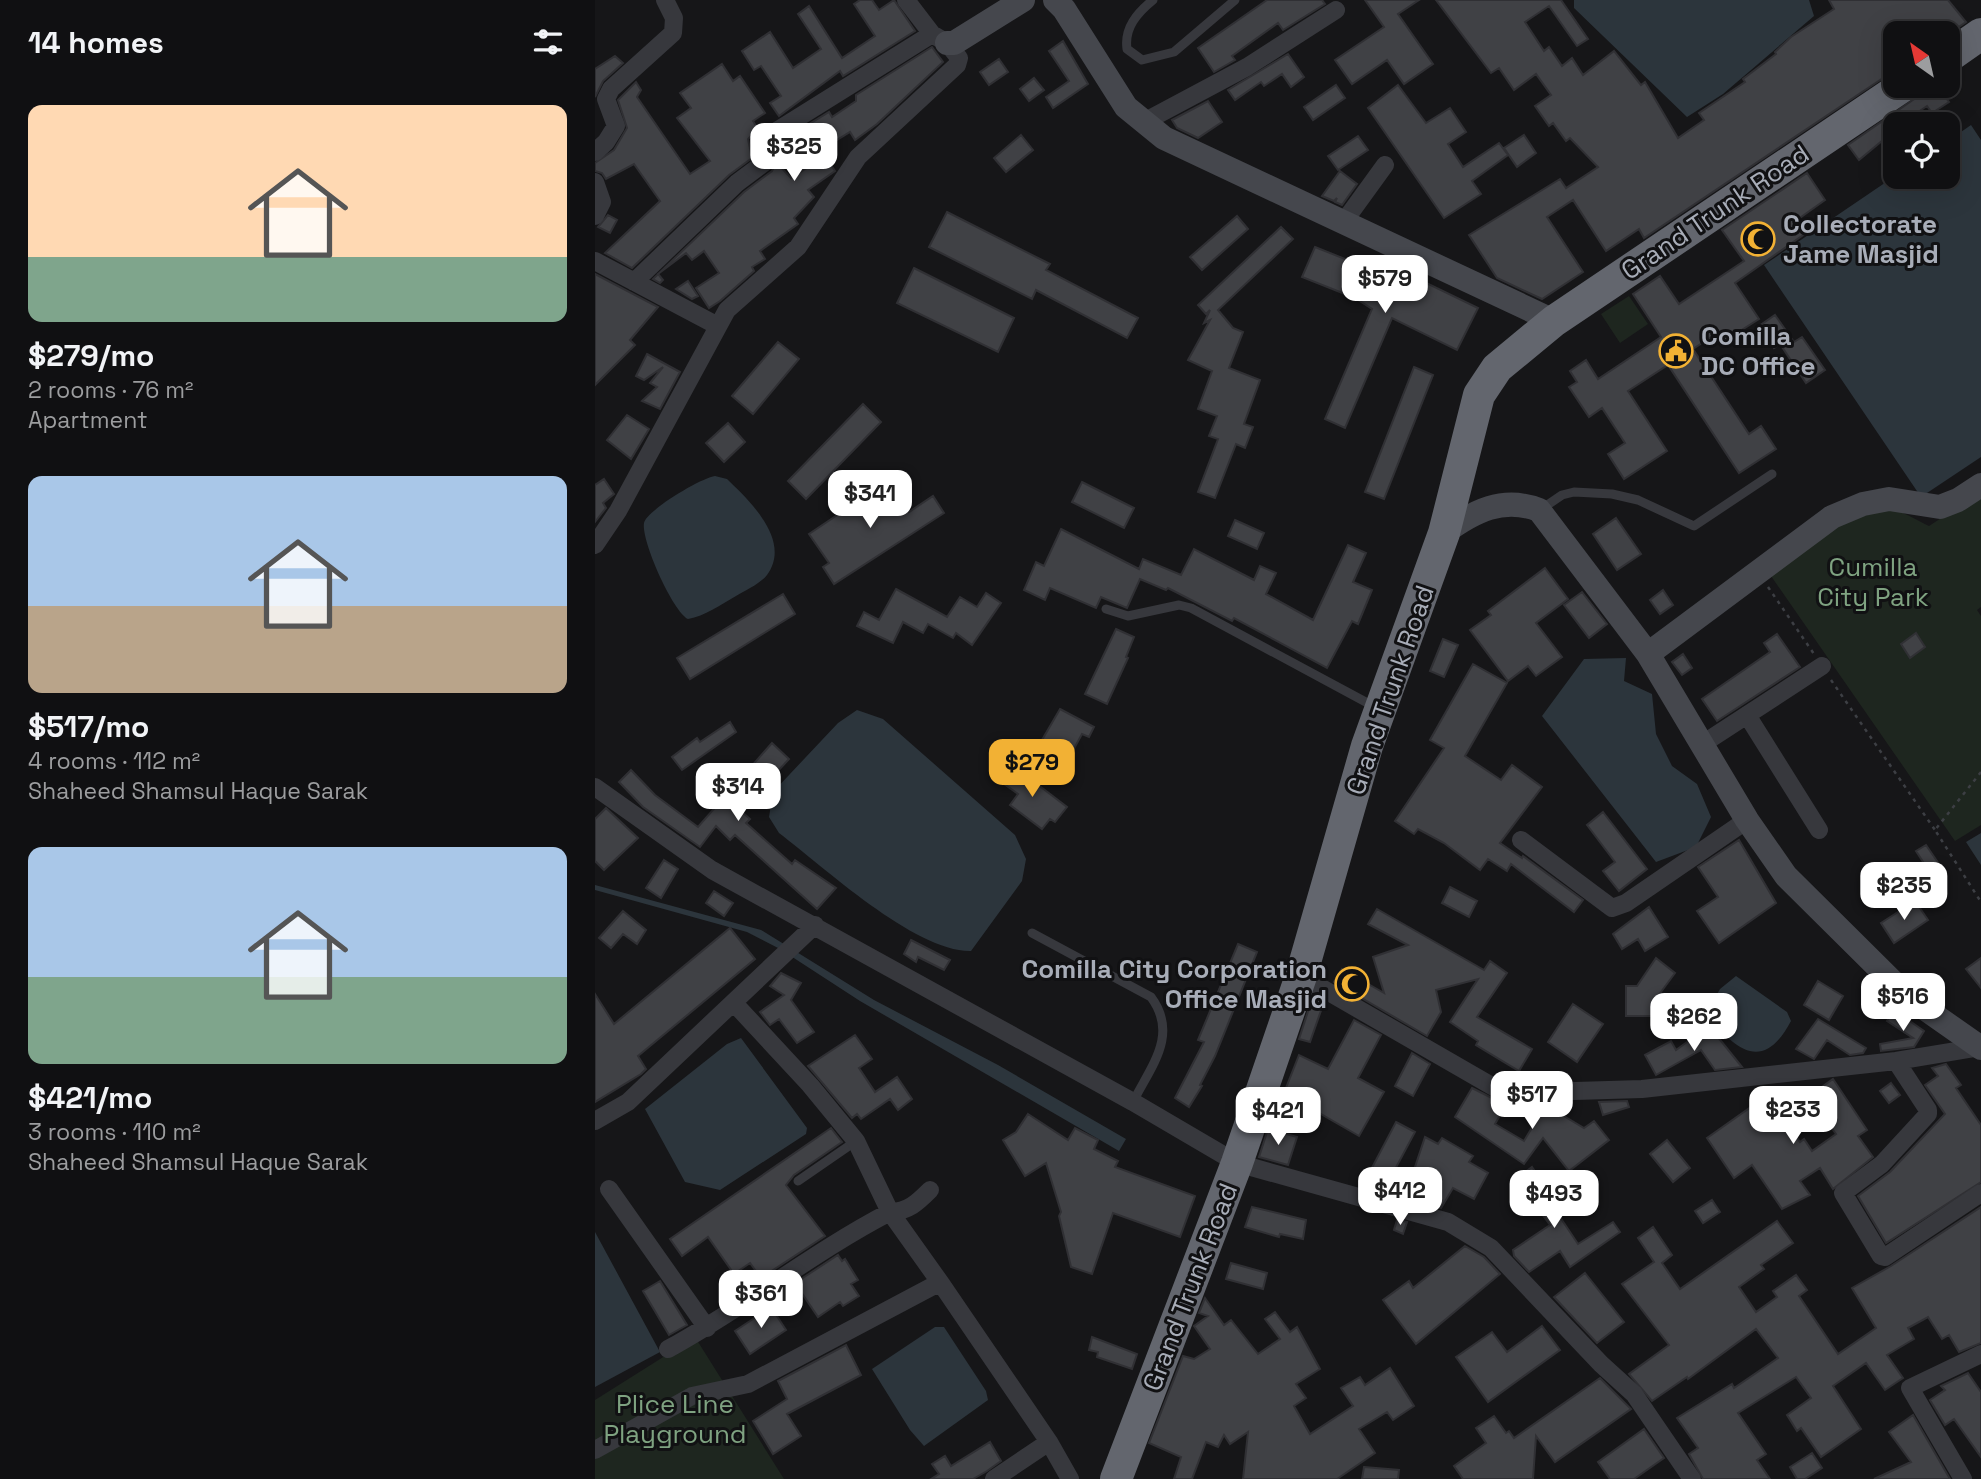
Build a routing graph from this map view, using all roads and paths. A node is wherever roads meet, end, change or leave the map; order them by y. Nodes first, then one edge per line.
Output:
1 (665, 0) edge
2 (906, 0) edge
3 (1023, 0) edge
4 (1055, 0) edge
5 (1153, 0) edge
6 (1235, 0) edge
7 (1336, 10) dead end
8 (1981, 34) edge
9 (946, 46) junction
10 (1960, 49) edge
11 (1885, 98) edge
12 (1142, 123) junction
13 (595, 152) edge
14 (1385, 165) dead end
15 (595, 182) edge
16 (596, 209) edge
17 (1343, 223) junction
18 (595, 261) edge
19 (634, 282) junction
20 (1554, 321) junction
21 (716, 325) junction
22 (1772, 474) dead end
23 (1981, 485) edge
24 (1539, 510) junction
25 (1444, 533) junction
26 (595, 545) edge
27 (1758, 573) junction
28 (1106, 609) dead end
29 (1648, 654) junction
30 (1822, 666) junction
31 (1380, 710) junction
32 (1747, 715) junction
33 (1704, 743) junction
34 (1981, 772) edge
35 (595, 787) edge
36 (1747, 820) junction
37 (1819, 830) dead end
38 (1935, 830) junction
39 (1521, 840) dead end
40 (1981, 902) edge
41 (809, 930) junction
42 (1032, 933) dead end
43 (1301, 976) junction
44 (734, 1003) junction
45 (1981, 1047) edge
46 (1896, 1061) junction
47 (1133, 1102) junction
48 (595, 1121) edge
49 (856, 1141) junction
50 (1237, 1163) junction
51 (798, 1181) dead end
52 (609, 1189) dead end
53 (930, 1190) dead end
54 (1981, 1193) edge
55 (890, 1212) junction
56 (942, 1285) junction
57 (707, 1328) junction
58 (668, 1349) dead end
59 (1981, 1354) edge
60 (1049, 1441) junction
61 (595, 1450) edge
62 (994, 1479) edge
63 (1070, 1479) edge
64 (1116, 1479) edge
65 (1692, 1479) edge
66 (1963, 1479) edge

1 - 13 street
2 - 9 street
3 - 9 street
4 - 12 street
5 - 6 lane
7 - 12 street
8 - 10 highway
9 - 19 street
9 - 21 street
11 - 20 highway, Grand Trunk Road
12 - 17 street
14 - 17 street
15 - 16 street
17 - 20 street
18 - 19 street
19 - 21 street
20 - 25 highway, Grand Trunk Road
21 - 26 street
22 - 24 lane
23 - 27 street
24 - 25 street
24 - 29 street
25 - 31 highway, Grand Trunk Road
27 - 29 street
27 - 30 path
28 - 31 lane
29 - 33 street
30 - 32 street
30 - 38 path
31 - 43 highway, Grand Trunk Road
32 - 33 street
32 - 37 street
33 - 36 street
34 - 38 path
35 - 41 street
36 - 39 street
36 - 45 street
38 - 40 path
41 - 44 street
41 - 47 street
42 - 47 lane
43 - 46 street
43 - 50 highway, Grand Trunk Road
44 - 48 street
44 - 49 street
45 - 46 street
46 - 54 street
47 - 50 street
49 - 51 lane
49 - 55 street
50 - 64 highway, Grand Trunk Road
50 - 65 street
52 - 57 street
53 - 55 street
55 - 56 street
55 - 57 street
56 - 60 street
56 - 61 street
57 - 58 street
59 - 66 street
60 - 62 street
60 - 63 street

